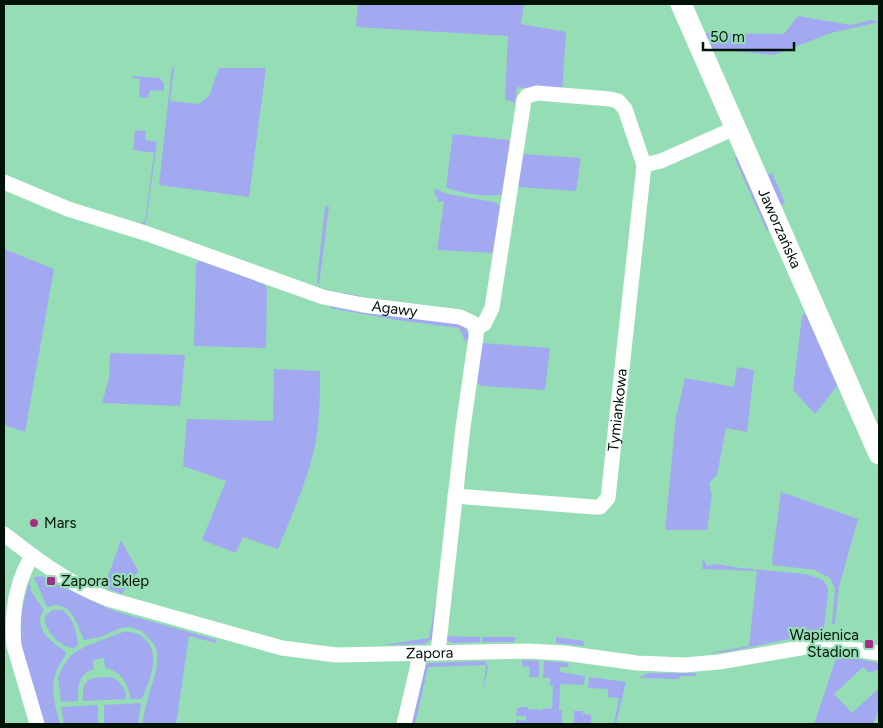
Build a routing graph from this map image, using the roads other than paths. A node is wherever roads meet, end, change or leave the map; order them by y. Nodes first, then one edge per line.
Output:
1 (681, 4) edge
2 (735, 128) junction
3 (644, 165) junction
4 (4, 182) edge
5 (476, 329) junction
6 (879, 454) edge
7 (455, 496) junction
8 (4, 534) edge
9 (32, 556) junction
10 (438, 652) junction
11 (417, 653) junction
12 (879, 653) edge
13 (37, 724) edge
14 (404, 724) edge

1 - 2 street, Jaworzańska
2 - 3 street
2 - 6 street, Jaworzańska
3 - 5 street, Tymiankowa
3 - 7 street, Tymiankowa
4 - 5 street, Agawy
5 - 7 street
7 - 10 street
8 - 9 street, Zapora
9 - 11 street, Zapora
9 - 13 street
10 - 11 street, Zapora
10 - 12 street, Zapora
11 - 14 street

